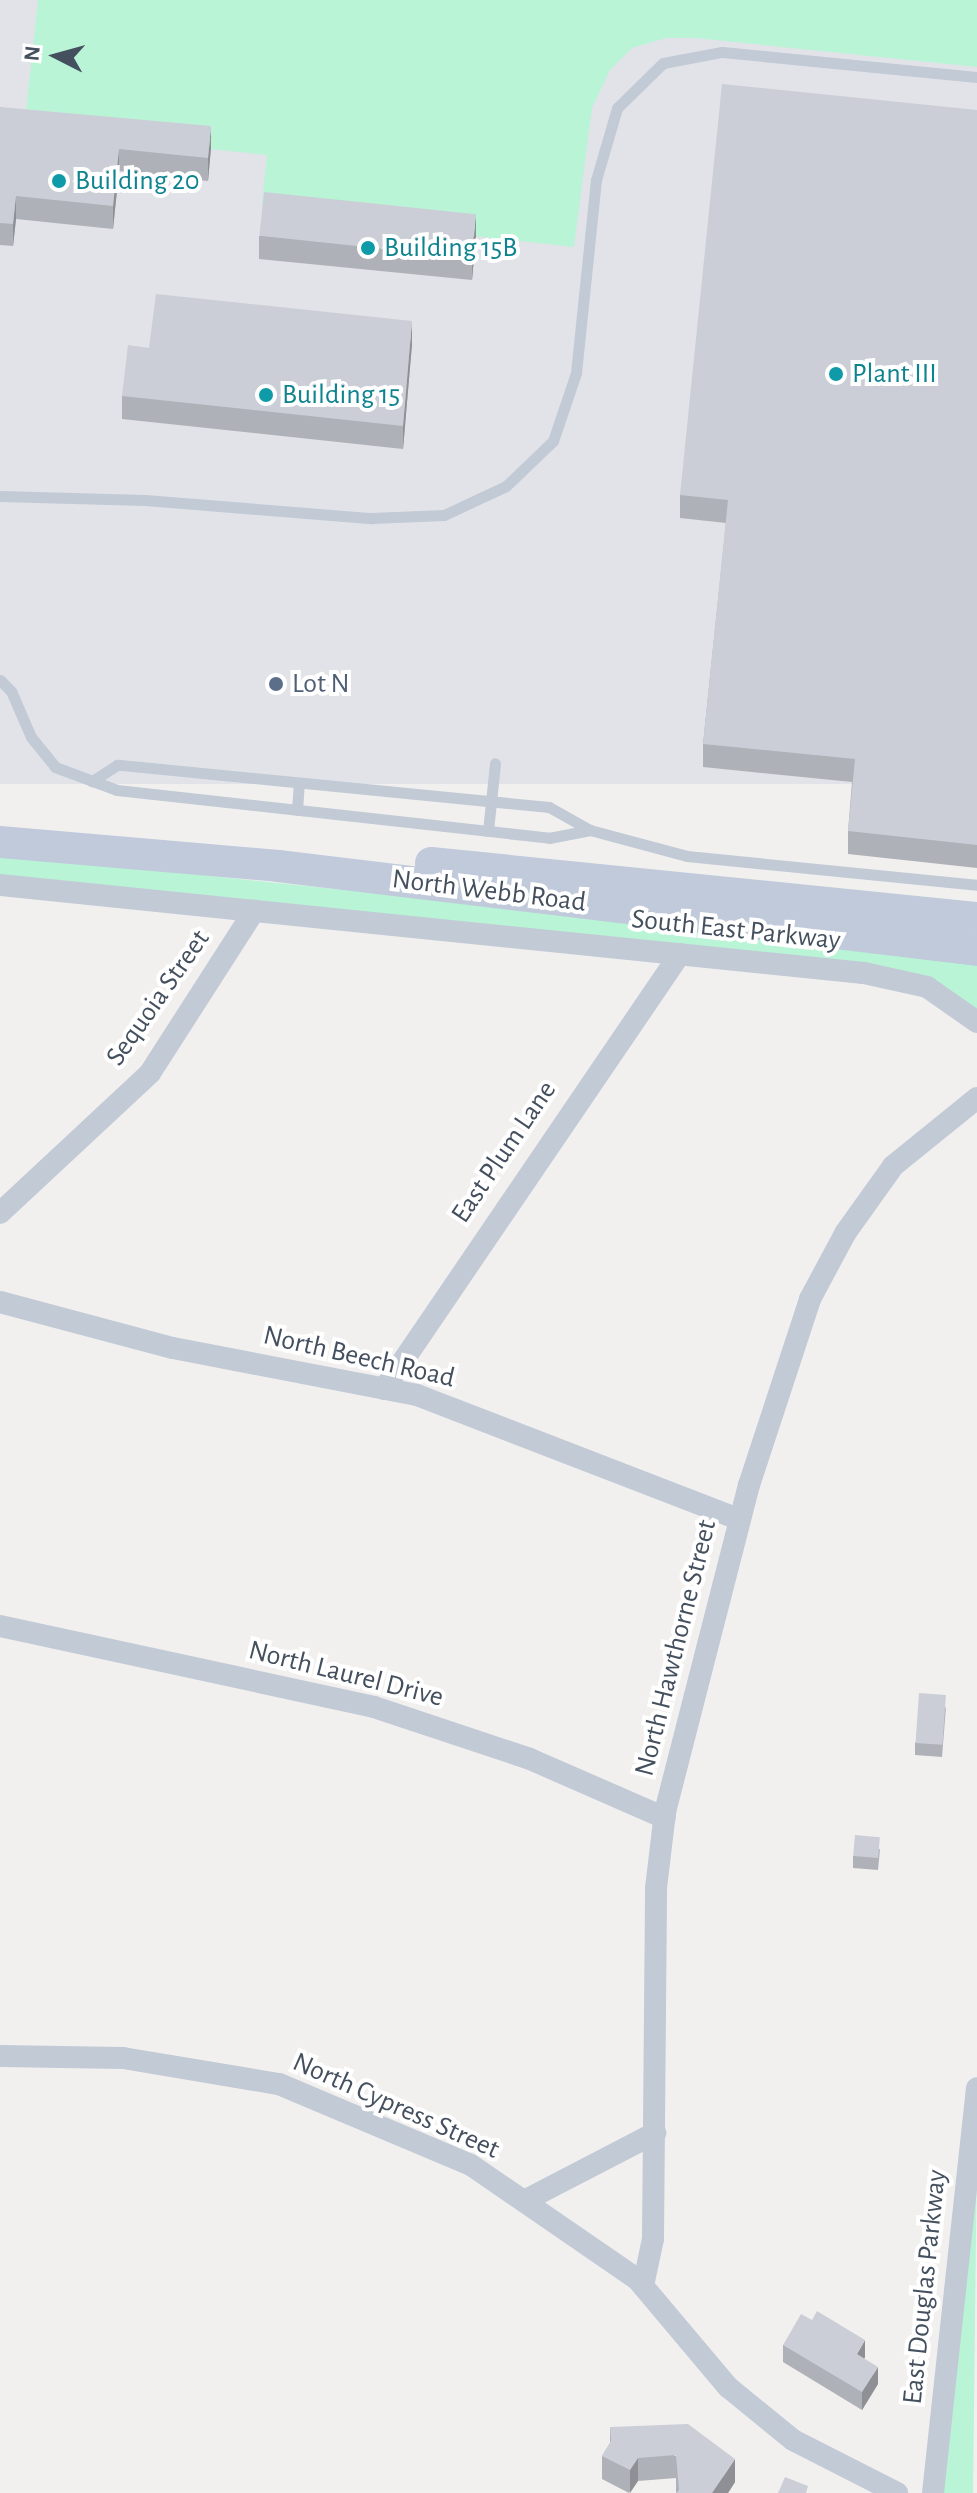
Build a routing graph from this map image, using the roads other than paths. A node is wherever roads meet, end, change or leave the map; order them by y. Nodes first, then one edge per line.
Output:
1 (977, 77) edge
2 (0, 496) edge
3 (0, 680) edge
4 (495, 763) dead end
5 (92, 781) junction
6 (299, 783) junction
7 (491, 802) junction
8 (297, 810) junction
9 (0, 820) edge
10 (590, 830) junction
11 (488, 831) junction
12 (0, 842) edge
13 (0, 885) edge
14 (977, 885) edge
15 (254, 911) junction
16 (977, 918) edge
17 (977, 950) edge
18 (680, 954) junction
19 (977, 1022) edge
20 (977, 1098) edge
21 (0, 1213) edge
22 (0, 1302) edge
23 (384, 1389) junction
24 (739, 1519) junction
25 (0, 1626) edge
26 (665, 1818) junction
27 (0, 2056) edge
28 (977, 2088) edge
29 (655, 2133) junction
30 (524, 2201) junction
31 (643, 2286) junction
32 (897, 2493) edge
33 (933, 2493) edge

1 - 2 lane
3 - 5 lane
4 - 7 lane
5 - 6 lane
5 - 8 lane
6 - 7 lane
6 - 8 lane
7 - 10 lane
7 - 11 lane
8 - 11 lane
9 - 16 main road, North Webb Road
10 - 11 lane
10 - 14 lane
12 - 17 main road, North Webb Road
13 - 15 street, South East Parkway
15 - 18 street, South East Parkway
15 - 21 street, Sequoia Street
18 - 19 street, South East Parkway
18 - 23 street, East Plum Lane
20 - 24 street, North Hawthorne Street
22 - 23 street, North Beech Road
23 - 24 street, North Beech Road
24 - 26 street, North Hawthorne Street
25 - 26 street, North Laurel Drive
26 - 29 street, North Hawthorne Street
27 - 30 street, North Cypress Street
28 - 33 street, East Douglas Parkway
29 - 30 street
29 - 31 street, North Hawthorne Street
30 - 31 street, North Cypress Street
31 - 32 street, North Cypress Street

